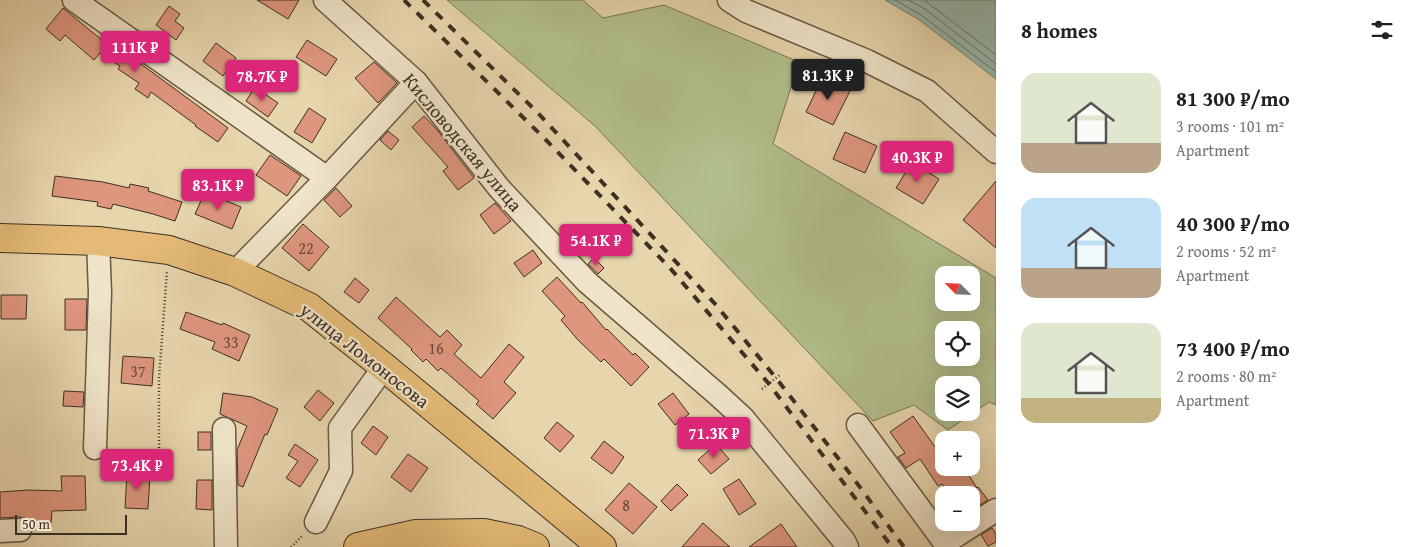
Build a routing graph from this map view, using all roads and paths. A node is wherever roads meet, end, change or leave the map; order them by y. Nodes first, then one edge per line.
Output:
1 (74, 0) edge
2 (324, 0) edge
3 (729, 0) edge
4 (416, 82) junction
5 (996, 152) edge
6 (327, 178) junction
7 (0, 238) edge
8 (98, 241) junction
9 (169, 250) junction
10 (235, 272) junction
11 (384, 367) junction
12 (781, 374) dead end
13 (762, 389) dead end
14 (858, 425) dead end
15 (224, 429) dead end
16 (95, 448) dead end
17 (159, 448) dead end
18 (996, 510) edge
19 (316, 522) dead end
20 (946, 545) edge
21 (226, 547) edge
22 (358, 547) edge
23 (535, 547) edge
24 (602, 547) edge
25 (846, 547) edge

1 - 6 street
2 - 4 street, Кисловодская улица
3 - 5 street
4 - 6 street
4 - 25 street, Кисловодская улица
6 - 10 street
7 - 8 main road, улица Ломоносова
8 - 9 main road, улица Ломоносова
8 - 16 street
9 - 10 main road, улица Ломоносова
9 - 17 path
10 - 11 main road, улица Ломоносова
11 - 19 street
11 - 24 main road, улица Ломоносова
12 - 13 path
14 - 20 street
15 - 21 street
18 - 20 street
22 - 23 main road

